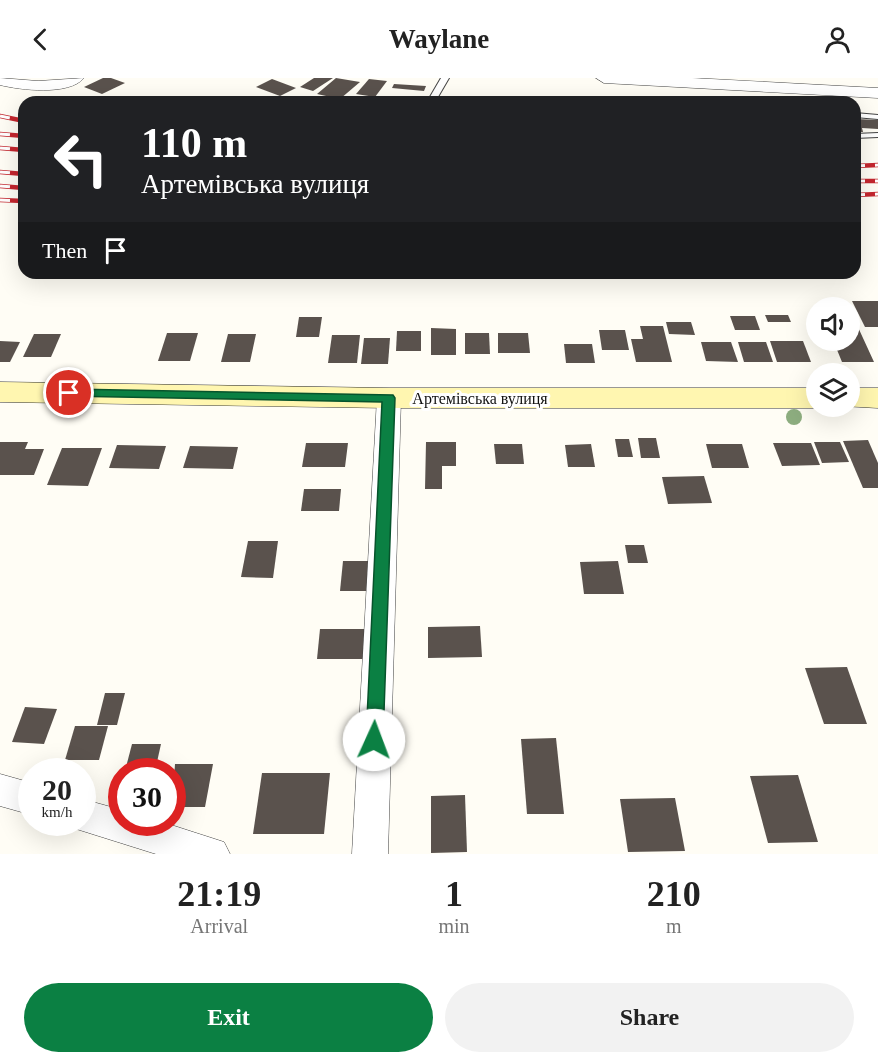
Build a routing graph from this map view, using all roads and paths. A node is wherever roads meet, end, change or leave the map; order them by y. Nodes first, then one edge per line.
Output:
1 (76, 78) edge
2 (445, 78) edge
3 (604, 78) edge
4 (0, 80) edge
5 (878, 93) edge
6 (434, 96) edge
7 (861, 116) edge
8 (878, 117) edge
9 (878, 135) edge
10 (861, 136) edge
11 (0, 392) edge
12 (388, 398) junction
13 (806, 398) edge
14 (860, 398) edge
15 (878, 398) edge
16 (0, 790) edge
17 (18, 795) edge
18 (96, 819) edge
19 (212, 854) edge
20 (370, 854) edge

1 - 4 street
2 - 6 lane
3 - 5 street
7 - 8 lane
9 - 10 lane
11 - 12 main road, Артемівська вулиця
12 - 13 main road, Артемівська вулиця
12 - 20 street
14 - 15 main road
16 - 17 street
18 - 19 street

